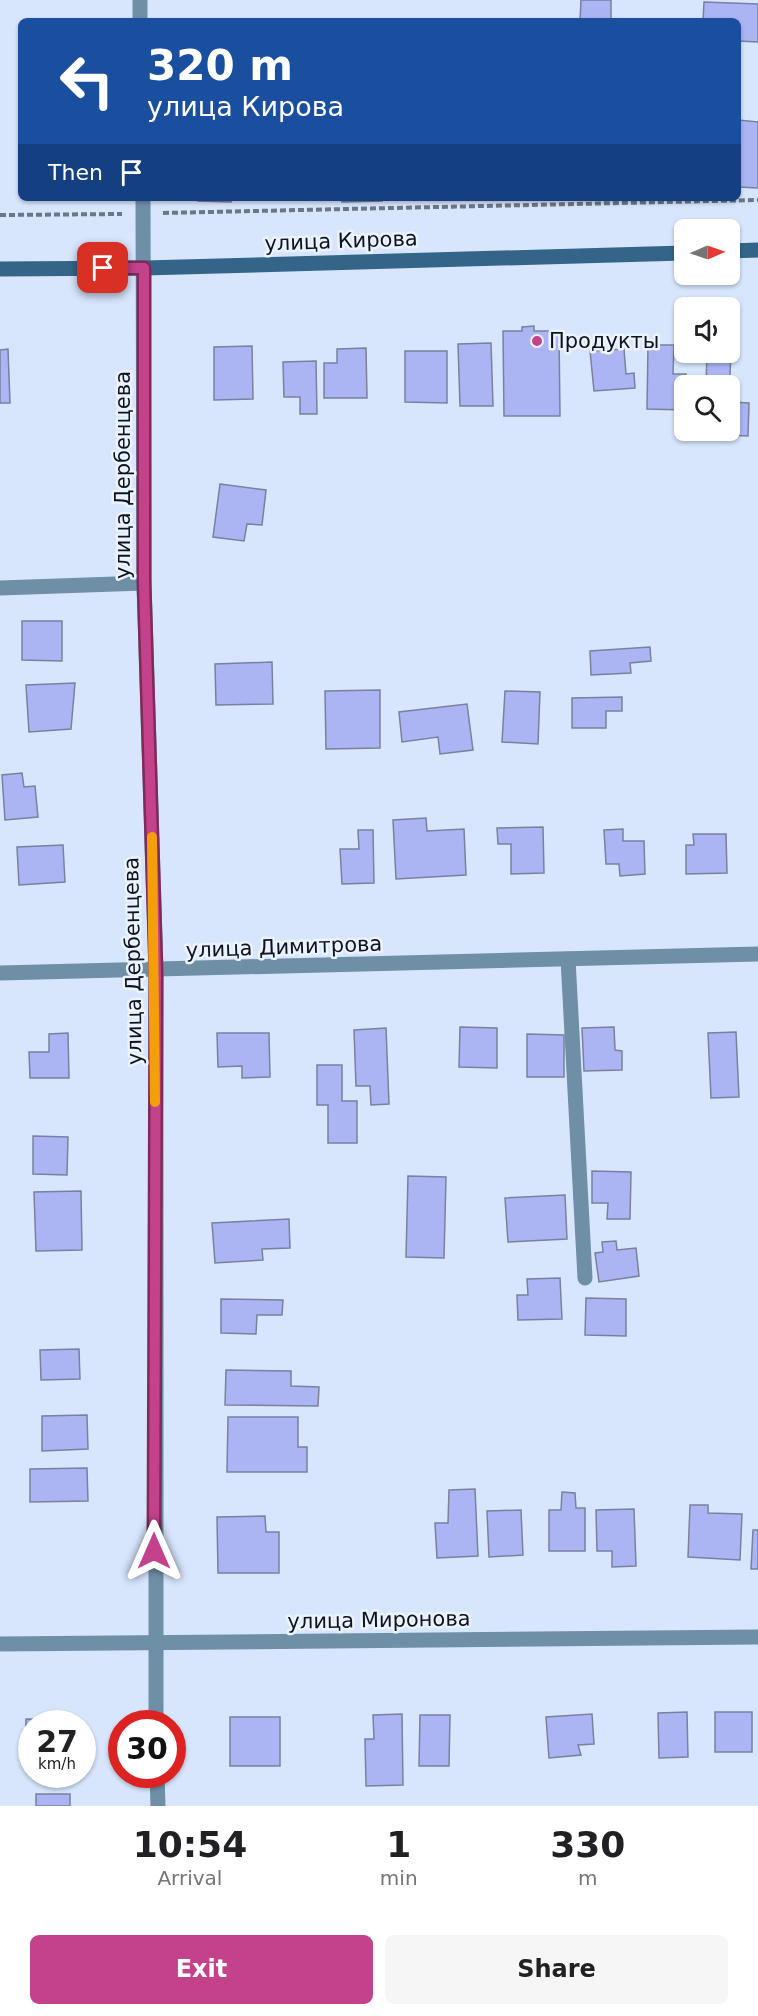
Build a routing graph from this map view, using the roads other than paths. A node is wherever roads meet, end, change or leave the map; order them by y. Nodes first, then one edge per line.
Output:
1 (140, 0) edge
2 (140, 18) edge
3 (143, 206) edge
4 (758, 250) edge
5 (740, 251) edge
6 (674, 252) edge
7 (144, 268) junction
8 (0, 270) edge
9 (144, 583) junction
10 (0, 588) edge
11 (758, 954) edge
12 (568, 959) junction
13 (156, 972) junction
14 (0, 974) edge
15 (585, 1278) dead end
16 (758, 1637) edge
17 (0, 1644) edge
18 (154, 1644) junction
19 (156, 1710) edge
20 (157, 1788) edge
21 (158, 1806) edge

1 - 2 street
3 - 7 street, улица Дербенцева
4 - 5 main road
6 - 7 main road, улица Кирова
7 - 8 main road, улица Кирова
7 - 9 street, улица Дербенцева
9 - 10 street
9 - 13 street, улица Дербенцева
11 - 12 street, улица Димитрова
12 - 13 street, улица Димитрова
12 - 15 street
13 - 14 street, улица Димитрова
13 - 18 street, улица Дербенцева
16 - 18 street, улица Миронова
17 - 18 street, улица Миронова
18 - 19 street, улица Дербенцева
20 - 21 street

